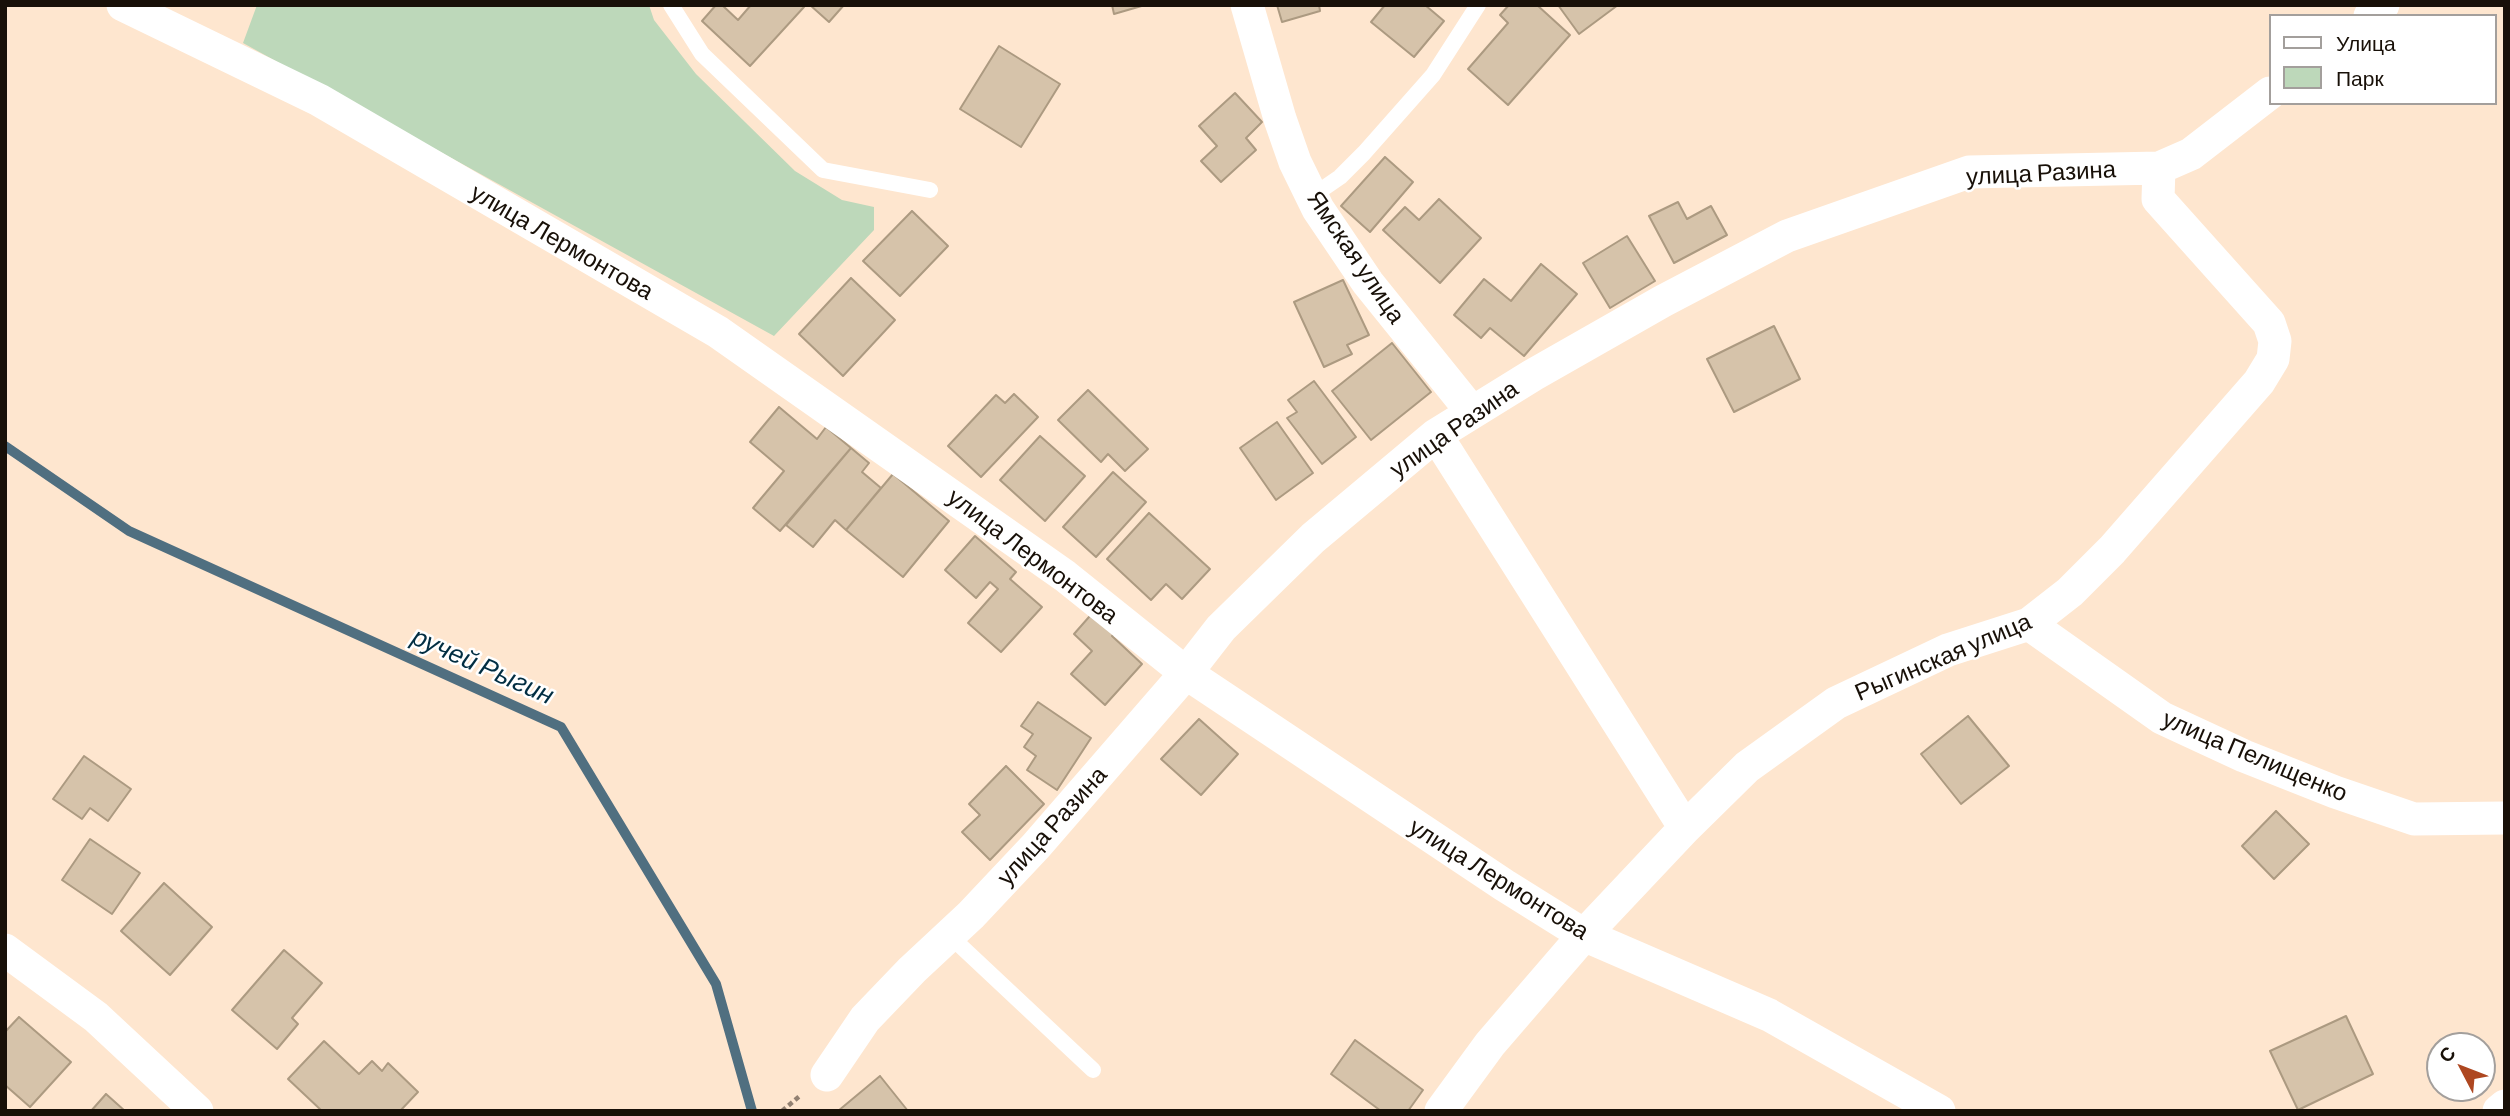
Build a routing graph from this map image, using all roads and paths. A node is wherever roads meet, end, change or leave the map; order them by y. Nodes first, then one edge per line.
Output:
1 (123, 5) edge
2 (671, 5) edge
3 (1247, 5) edge
4 (1478, 5) edge
5 (2268, 95) edge
6 (2158, 168) junction
7 (930, 190) dead end
8 (1311, 197) junction
9 (1472, 412) junction
10 (1436, 435) junction
11 (2029, 624) junction
12 (1186, 673) junction
13 (2505, 818) edge
14 (1685, 828) junction
15 (948, 935) junction
16 (1584, 935) junction
17 (5, 950) edge
18 (1093, 1070) dead end
19 (827, 1075) dead end
20 (2505, 1106) edge
21 (197, 1111) edge
22 (1441, 1111) edge
23 (1939, 1111) edge
24 (2499, 1111) edge

1 - 12 street, улица Лермонтова
2 - 7 lane
3 - 8 street, Ямская улица
4 - 8 lane
5 - 6 street, улица Разина
6 - 9 street, улица Разина
6 - 11 street, Рыгинская улица
8 - 9 street, Ямская улица
9 - 10 street, улица Разина
10 - 12 street, улица Разина
10 - 14 street
11 - 13 street, улица Пелищенко
11 - 14 street, Рыгинская улица
12 - 15 street, улица Разина
12 - 16 street, улица Лермонтова
14 - 16 street, Рыгинская улица
15 - 18 lane
15 - 19 street, улица Разина
16 - 22 street, Рыгинская улица
16 - 23 street, улица Лермонтова
17 - 21 street
20 - 24 street

